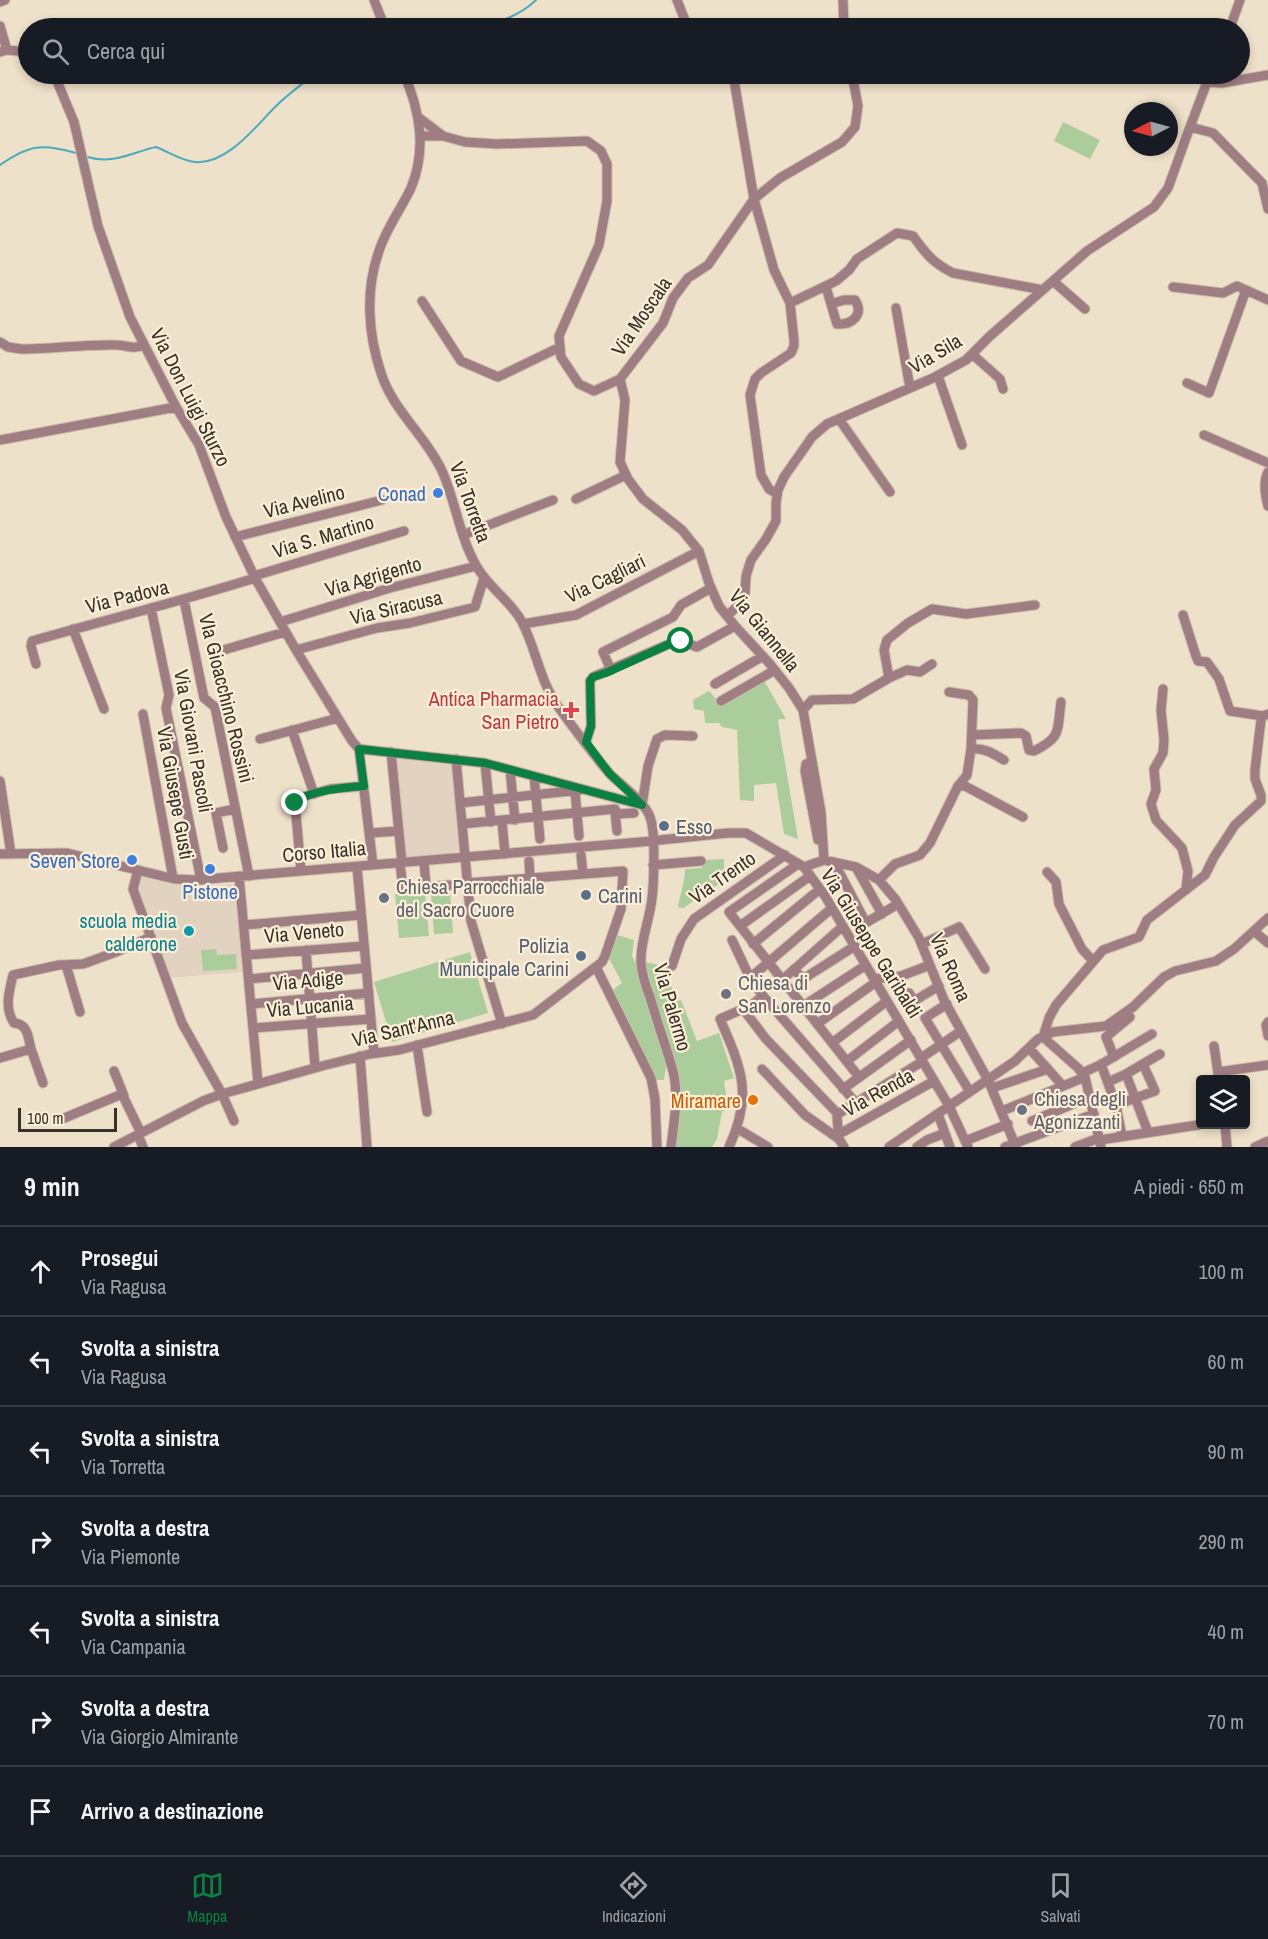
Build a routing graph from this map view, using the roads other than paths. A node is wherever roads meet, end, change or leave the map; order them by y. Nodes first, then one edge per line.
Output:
1 (5, 0) edge
2 (374, 0) edge
3 (677, 0) edge
4 (843, 0) edge
5 (1240, 0) edge
6 (0, 2) edge
7 (382, 18) edge
8 (684, 18) edge
9 (844, 18) edge
10 (1234, 18) edge
11 (0, 26) edge
12 (4, 51) edge
13 (1268, 75) edge
14 (1250, 78) edge
15 (58, 84) edge
16 (407, 84) edge
17 (735, 84) edge
18 (854, 84) edge
19 (1206, 84) edge
20 (418, 117) junction
21 (1190, 128) junction
22 (420, 136) junction
23 (443, 136) junction
24 (754, 199) junction
25 (1268, 209) edge
26 (1053, 281) junction
27 (826, 287) junction
28 (1173, 287) dead end
29 (1043, 290) junction
30 (1246, 290) junction
31 (422, 300) dead end
32 (1268, 300) edge
33 (790, 303) junction
34 (831, 304) dead end
35 (897, 308) dead end
36 (1085, 309) dead end
37 (0, 342) edge
38 (143, 345) junction
39 (560, 347) junction
40 (972, 354) junction
41 (938, 376) junction
42 (620, 379) junction
43 (1187, 383) dead end
44 (910, 388) junction
45 (1003, 389) dead end
46 (176, 407) junction
47 (838, 418) junction
48 (1204, 435) dead end
49 (0, 440) edge
50 (962, 445) dead end
51 (1268, 463) edge
52 (1268, 472) edge
53 (626, 475) junction
54 (890, 492) dead end
55 (777, 494) junction
56 (576, 499) dead end
57 (382, 500) dead end
58 (553, 500) dead end
59 (1268, 506) edge
60 (404, 531) dead end
61 (463, 535) junction
62 (235, 537) junction
63 (699, 551) junction
64 (476, 566) junction
65 (254, 577) junction
66 (484, 578) junction
67 (711, 588) junction
68 (184, 600) junction
69 (1035, 605) dead end
70 (151, 608) junction
71 (1183, 615) dead end
72 (727, 616) junction
73 (280, 622) junction
74 (523, 624) junction
75 (735, 626) junction
76 (73, 629) junction
77 (285, 632) junction
78 (296, 650) junction
79 (220, 651) dead end
80 (763, 656) junction
81 (36, 664) dead end
82 (932, 664) dead end
83 (611, 670) junction
84 (775, 670) junction
85 (890, 678) junction
86 (715, 684) dead end
87 (1163, 689) dead end
88 (949, 692) dead end
89 (721, 701) dead end
90 (1060, 702) dead end
91 (104, 709) dead end
92 (803, 710) junction
93 (143, 714) dead end
94 (1265, 715) edge
95 (338, 718) junction
96 (292, 730) junction
97 (972, 735) junction
98 (693, 736) dead end
99 (260, 739) dead end
100 (586, 742) junction
101 (359, 749) junction
102 (971, 749) junction
103 (391, 752) junction
104 (456, 759) junction
105 (1004, 760) dead end
106 (812, 761) junction
107 (485, 763) junction
108 (510, 770) junction
109 (534, 776) junction
110 (0, 781) edge
111 (364, 786) junction
112 (958, 786) junction
113 (578, 790) junction
114 (314, 794) junction
115 (535, 795) junction
116 (512, 797) junction
117 (488, 800) junction
118 (460, 803) junction
119 (642, 805) junction
120 (235, 809) junction
121 (615, 812) junction
122 (577, 813) junction
123 (634, 813) dead end
124 (537, 817) junction
125 (1023, 817) dead end
126 (515, 820) junction
127 (502, 821) junction
128 (490, 822) junction
129 (462, 824) junction
130 (399, 831) junction
131 (617, 831) dead end
132 (370, 833) junction
133 (579, 836) dead end
134 (540, 839) dead end
135 (653, 841) junction
136 (818, 842) dead end
137 (223, 848) dead end
138 (0, 854) edge
139 (11, 854) junction
140 (505, 854) junction
141 (581, 855) dead end
142 (784, 855) junction
143 (465, 857) junction
144 (424, 861) junction
145 (529, 861) dead end
146 (701, 861) dead end
147 (829, 861) junction
148 (401, 863) junction
149 (373, 865) junction
150 (653, 865) junction
151 (801, 866) junction
152 (357, 867) junction
153 (855, 867) junction
154 (138, 870) junction
155 (302, 871) junction
156 (1047, 872) dead end
157 (583, 874) junction
158 (244, 876) junction
159 (810, 876) junction
160 (173, 878) junction
161 (530, 878) junction
162 (201, 880) junction
163 (879, 880) junction
164 (467, 884) junction
165 (451, 885) dead end
166 (426, 887) junction
167 (820, 889) junction
168 (1186, 890) junction
169 (898, 904) junction
170 (832, 908) junction
171 (882, 914) junction
172 (362, 915) junction
173 (1268, 918) edge
174 (244, 925) junction
175 (740, 926) junction
176 (843, 926) junction
177 (1255, 932) junction
178 (151, 937) junction
179 (732, 940) dead end
180 (1268, 943) edge
181 (753, 944) junction
182 (922, 944) junction
183 (364, 946) junction
184 (855, 946) junction
185 (306, 950) junction
186 (246, 955) junction
187 (1093, 961) junction
188 (768, 962) junction
189 (930, 964) junction
190 (66, 965) junction
191 (866, 965) junction
192 (672, 966) dead end
193 (366, 968) junction
194 (596, 968) junction
195 (794, 969) junction
196 (985, 969) dead end
197 (308, 974) junction
198 (750, 978) junction
199 (249, 979) junction
200 (782, 980) junction
201 (875, 981) junction
202 (939, 986) junction
203 (369, 993) junction
204 (909, 993) dead end
205 (763, 996) junction
206 (921, 996) junction
207 (310, 998) junction
208 (887, 1001) junction
209 (251, 1004) junction
210 (947, 1004) junction
211 (803, 1006) junction
212 (4, 1009) edge
213 (744, 1010) junction
214 (80, 1012) dead end
215 (932, 1013) junction
216 (1130, 1017) dead end
217 (371, 1019) junction
218 (899, 1021) junction
219 (1268, 1022) edge
220 (312, 1024) junction
221 (502, 1024) junction
222 (817, 1024) junction
223 (253, 1029) junction
224 (961, 1031) junction
225 (1152, 1034) dead end
226 (1268, 1036) edge
227 (1043, 1037) junction
228 (910, 1040) junction
229 (832, 1043) junction
230 (417, 1045) junction
231 (941, 1045) junction
232 (1214, 1046) dead end
233 (1029, 1048) junction
234 (31, 1049) junction
235 (374, 1053) junction
236 (1160, 1054) dead end
237 (360, 1056) junction
238 (1114, 1057) junction
239 (0, 1058) edge
240 (922, 1059) junction
241 (847, 1061) junction
242 (1101, 1064) junction
243 (1143, 1064) junction
244 (1268, 1065) edge
245 (315, 1067) junction
246 (762, 1069) dead end
247 (1048, 1069) junction
248 (114, 1071) dead end
249 (1126, 1074) junction
250 (1083, 1075) junction
251 (1218, 1075) edge
252 (1223, 1075) edge
253 (859, 1077) junction
254 (934, 1081) junction
255 (1108, 1082) junction
256 (43, 1083) dead end
257 (258, 1083) junction
258 (990, 1084) junction
259 (1063, 1086) junction
260 (843, 1089) junction
261 (970, 1092) junction
262 (222, 1094) junction
263 (124, 1096) junction
264 (1090, 1097) junction
265 (1136, 1098) junction
266 (856, 1103) junction
267 (1116, 1105) junction
268 (949, 1106) junction
269 (1002, 1111) junction
270 (427, 1112) dead end
271 (838, 1114) junction
272 (938, 1114) junction
273 (1094, 1114) junction
274 (62, 1119) dead end
275 (234, 1121) dead end
276 (1032, 1121) dead end
277 (1008, 1124) junction
278 (1196, 1125) edge
279 (738, 1129) junction
280 (1225, 1129) edge
281 (1148, 1132) junction
282 (945, 1133) junction
283 (139, 1134) junction
284 (1122, 1136) junction
285 (840, 1141) edge
286 (1268, 1141) edge
287 (1100, 1142) edge
288 (671, 1143) edge
289 (929, 1144) edge
290 (967, 1144) edge
291 (1016, 1145) edge
292 (114, 1147) edge
293 (143, 1147) edge
294 (367, 1147) edge
295 (657, 1147) edge
296 (665, 1147) edge
297 (729, 1147) edge
298 (768, 1147) edge
299 (889, 1147) edge
300 (917, 1147) edge
301 (950, 1147) edge
302 (1005, 1147) edge
303 (1075, 1147) edge
304 (1227, 1147) edge
305 (1255, 1147) edge

1 - 6 street
2 - 7 street
3 - 8 street
4 - 9 street
5 - 10 street
11 - 12 street
13 - 14 street
15 - 38 street, Via Don Luigi Sturzo
16 - 20 street, Via Torretta
17 - 24 street
18 - 24 street, Via Moscala
19 - 21 street
20 - 22 street, Via Torretta
20 - 23 street
21 - 25 street
21 - 26 street, Via Sila
22 - 23 street
22 - 61 street, Via Torretta
23 - 39 street
24 - 33 street
24 - 42 street, Via Moscala
26 - 29 street, Via Sila
26 - 36 street
27 - 29 street
27 - 33 street
27 - 34 street
28 - 30 street
29 - 40 street, Via Sila
30 - 32 street
30 - 43 street
31 - 39 street
33 - 55 street
35 - 44 street
37 - 38 street
38 - 46 street, Via Don Luigi Sturzo
39 - 42 street, Via Moscala
40 - 41 street, Via Sila
40 - 45 street
41 - 44 street, Via Sila
41 - 50 street
42 - 53 street, Via Giannella
44 - 47 street, Via Sila
46 - 49 street
46 - 62 street, Via Don Luigi Sturzo
47 - 54 street
47 - 55 street, Via Sila
48 - 51 street
52 - 59 street
53 - 56 street
53 - 63 street, Via Giannella
55 - 72 street, Via Sila
57 - 62 street, Via Avelino
58 - 61 street
60 - 65 street, Via S. Martino
61 - 64 street, Via Torretta
62 - 65 street, Via Don Luigi Sturzo
63 - 67 street, Via Giannella
63 - 74 street, Via Cagliari
64 - 66 street, Via Torretta
64 - 73 street, Via Agrigento
65 - 68 street, Via Padova
65 - 73 street, Via Don Luigi Sturzo
66 - 74 street, Via Torretta
66 - 78 street, Via Siracusa
67 - 72 street, Via Giannella
67 - 83 street
68 - 70 street, Via Padova
68 - 120 street, VIa Gioacchino Rossini
69 - 85 street
70 - 76 street, Via Padova
70 - 162 street, Via Giovani Pascoli
71 - 94 street
72 - 75 street, Via Giannella
73 - 77 street, Via Don Luigi Sturzo
74 - 100 street, Via Torretta
75 - 80 street, Via Giannella
75 - 83 street
76 - 81 street, Via Padova
76 - 91 street
77 - 78 street, Via Don Luigi Sturzo
77 - 79 street
78 - 95 street, Via Don Luigi Sturzo
80 - 84 street, Via Giannella
80 - 86 street
82 - 85 street
83 - 100 street
84 - 89 street
84 - 92 street, Via Giannella
85 - 92 street
87 - 168 street
88 - 97 street
90 - 97 street
92 - 106 street, Via Giannella
93 - 160 street, Via Giusepe Gusti
94 - 168 street
95 - 96 street
95 - 101 street, Via Don Luigi Sturzo
96 - 99 street
96 - 114 street
97 - 102 street
98 - 119 street
100 - 119 street, Via Torretta
101 - 103 street
101 - 111 street
102 - 105 street
102 - 112 street
103 - 104 street
103 - 130 street
104 - 107 street
104 - 118 street
106 - 136 street
106 - 147 street, Via Giannella
107 - 108 street
107 - 117 street
108 - 109 street
108 - 116 street
109 - 113 street
109 - 115 street
110 - 139 street
111 - 114 street
111 - 132 street
112 - 125 street
112 - 163 street
113 - 115 street
113 - 119 street
113 - 122 street
114 - 155 street
115 - 116 street
115 - 124 street
116 - 117 street
116 - 126 street
117 - 118 street
117 - 128 street
118 - 129 street
119 - 135 street, Via Torretta
120 - 137 street
120 - 158 street, VIa Gioacchino Rossini
121 - 122 street
121 - 123 street
121 - 131 street
122 - 124 street
122 - 133 street
124 - 126 street
124 - 134 street
126 - 127 street
127 - 128 street
127 - 140 street
128 - 129 street
129 - 143 street
130 - 132 street
130 - 148 street
132 - 149 street
135 - 140 street, Corso Italia
135 - 142 street, Via Giuseppe Garibaldi
135 - 150 street, Via Palermo
138 - 139 street, Corso Italia
139 - 154 street, Corso Italia
140 - 143 street, Corso Italia
141 - 157 street
142 - 151 street, Via Giuseppe Garibaldi
142 - 192 street, Via Trento
143 - 144 street, Corso Italia
143 - 164 street
144 - 148 street, Corso Italia
144 - 166 street
145 - 161 street
146 - 150 street
147 - 151 street
147 - 153 street, Via Roma
147 - 171 street
148 - 149 street, Corso Italia
148 - 166 street
149 - 152 street, Corso Italia
150 - 288 street, Via Palermo
151 - 159 street, Via Giuseppe Garibaldi
151 - 175 street
152 - 155 street, Corso Italia
152 - 172 street
153 - 163 street, Via Roma
153 - 171 street
154 - 160 street, Corso Italia
154 - 178 street
155 - 158 street, Corso Italia
156 - 187 street
157 - 161 street
157 - 194 street, Via Sant'Anna
158 - 162 street, Corso Italia
158 - 174 street, VIa Gioacchino Rossini
159 - 167 street, Via Giuseppe Garibaldi
159 - 175 street
160 - 162 street, Corso Italia
161 - 164 street
163 - 169 street, Via Roma
164 - 221 street
165 - 166 street
167 - 170 street, Via Giuseppe Garibaldi
167 - 181 street
168 - 187 street
169 - 171 street
169 - 182 street, Via Roma
170 - 176 street, Via Giuseppe Garibaldi
170 - 188 street
172 - 174 street
172 - 183 street
173 - 177 street
174 - 186 street, VIa Gioacchino Rossini
175 - 181 street
176 - 184 street, Via Giuseppe Garibaldi
176 - 195 street
177 - 180 street
177 - 227 street
178 - 190 street
178 - 262 street
179 - 198 street
181 - 188 street
182 - 189 street, Via Roma
182 - 196 street
183 - 185 street, Via Veneto
183 - 193 street
184 - 191 street, Via Giuseppe Garibaldi
184 - 195 street
185 - 186 street, Via Veneto
185 - 197 street
186 - 199 street, VIa Gioacchino Rossini
187 - 227 street
188 - 198 street
188 - 200 street
189 - 201 street
189 - 202 street, Via Roma
190 - 212 street
190 - 214 street
191 - 201 street, Via Giuseppe Garibaldi
191 - 211 street
193 - 197 street
193 - 203 street
194 - 221 street, Via Sant'Anna
194 - 295 street
195 - 200 street
197 - 199 street
197 - 207 street
198 - 205 street
199 - 209 street, VIa Gioacchino Rossini
200 - 211 street
201 - 208 street, Via Giuseppe Garibaldi
201 - 222 street
202 - 206 street
202 - 210 street, Via Roma
203 - 207 street, Via Adige
203 - 217 street
204 - 206 street
205 - 213 street
205 - 260 street
206 - 215 street
207 - 209 street, Via Adige
207 - 220 street
208 - 218 street, Via Giuseppe Garibaldi
208 - 229 street
209 - 223 street, VIa Gioacchino Rossini
210 - 215 street
210 - 224 street, Via Roma
211 - 222 street
212 - 234 street
213 - 271 street
213 - 279 street
215 - 231 street
216 - 238 street
217 - 220 street, Via Lucania
217 - 235 street
218 - 228 street, Via Giuseppe Garibaldi
218 - 241 street
219 - 226 street
220 - 223 street, Via Lucania
220 - 245 street
221 - 230 street, Via Sant'Anna
222 - 229 street
223 - 257 street, VIa Gioacchino Rossini
224 - 231 street
224 - 258 street, Via Roma
225 - 238 street
227 - 233 street
227 - 250 street
228 - 240 street, Via Giuseppe Garibaldi
228 - 253 street
229 - 241 street
230 - 235 street, Via Sant'Anna
230 - 270 street
231 - 240 street
231 - 261 street
232 - 251 street
233 - 247 street
233 - 258 street
234 - 239 street
234 - 256 street
235 - 237 street, Via Sant'Anna
236 - 243 street
237 - 245 street, Via Sant'Anna
237 - 294 street
238 - 242 street
240 - 254 street, Via Giuseppe Garibaldi
240 - 266 street
241 - 253 street
242 - 250 street
242 - 255 street
243 - 249 street
243 - 265 street
244 - 252 street
245 - 257 street, Via Sant'Anna
246 - 285 street
247 - 258 street
247 - 259 street
248 - 263 street
249 - 255 street
249 - 265 street
250 - 259 street
250 - 264 street
253 - 260 street
254 - 268 street, Via Giuseppe Garibaldi
254 - 285 street, Via Renda
255 - 267 street
257 - 262 street, Via Sant'Anna
258 - 261 street
258 - 269 street, Via Roma
259 - 269 street
260 - 266 street
261 - 268 street
262 - 275 street
262 - 283 street, Via Sant'Anna
263 - 274 street
263 - 283 street
264 - 273 street
264 - 276 street
265 - 267 street
265 - 281 street
266 - 271 street
267 - 284 street
268 - 272 street
268 - 290 street, Via Giuseppe Garibaldi
269 - 277 street, Via Roma
271 - 285 street
272 - 282 street
272 - 299 street
273 - 287 street
273 - 291 street
277 - 290 street
277 - 291 street, Via Roma
278 - 281 street
279 - 297 street
279 - 298 street
280 - 304 street
281 - 284 street
282 - 289 street
282 - 301 street
283 - 292 street, Via Sant'Anna
283 - 293 street
284 - 287 street
286 - 305 street
287 - 303 street
288 - 296 street
289 - 300 street
291 - 302 street

